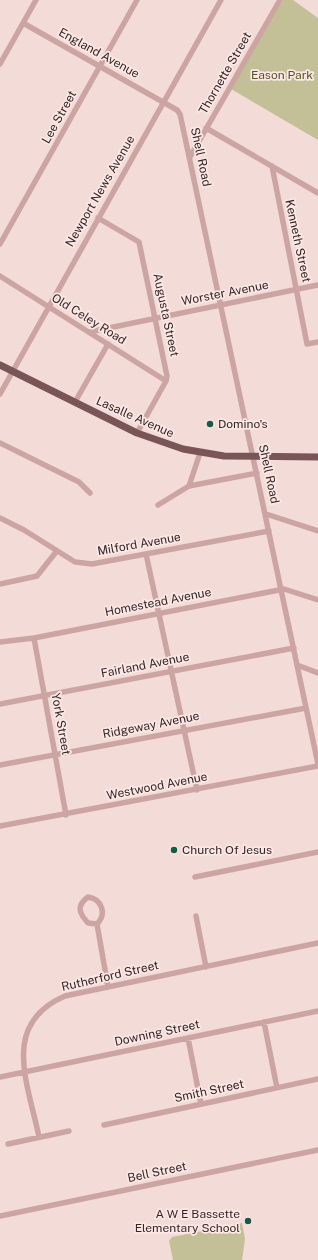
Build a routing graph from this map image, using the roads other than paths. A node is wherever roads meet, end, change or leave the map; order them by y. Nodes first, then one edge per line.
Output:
1 (36, 0) edge
2 (137, 0) edge
3 (221, 0) edge
4 (280, 0) edge
5 (23, 23) junction
6 (0, 64) edge
7 (100, 66) junction
8 (164, 102) junction
9 (206, 128) junction
10 (190, 157) junction
11 (272, 166) junction
12 (318, 193) edge
13 (98, 218) junction
14 (0, 244) edge
15 (0, 276) edge
16 (318, 285) edge
17 (297, 289) junction
18 (221, 305) junction
19 (48, 306) junction
20 (155, 318) junction
21 (89, 332) junction
22 (318, 342) edge
23 (108, 344) junction
24 (0, 365) edge
25 (12, 371) junction
26 (166, 381) junction
27 (0, 394) edge
28 (75, 402) junction
29 (137, 433) junction
30 (0, 443) edge
31 (200, 453) junction
32 (318, 457) edge
33 (254, 458) junction
34 (257, 473) junction
35 (189, 486) junction
36 (90, 493) dead end
37 (158, 505) dead end
38 (266, 514) junction
39 (0, 518) edge
40 (269, 531) junction
41 (318, 531) edge
42 (56, 552) junction
43 (146, 554) junction
44 (0, 584) edge
45 (281, 589) junction
46 (318, 600) edge
47 (157, 613) junction
48 (34, 638) junction
49 (0, 642) edge
50 (294, 648) junction
51 (297, 665) junction
52 (171, 671) junction
53 (318, 673) edge
54 (44, 696) junction
55 (0, 704) edge
56 (306, 708) junction
57 (184, 730) junction
58 (316, 744) edge
59 (55, 754) junction
60 (0, 765) edge
61 (318, 765) edge
62 (197, 790) junction
63 (66, 815) junction
64 (0, 826) edge
65 (318, 852) edge
66 (195, 877) dead end
67 (196, 916) dead end
68 (96, 924) junction
69 (318, 943) edge
70 (206, 967) junction
71 (108, 987) junction
72 (318, 1011) edge
73 (264, 1022) junction
74 (188, 1038) junction
75 (25, 1072) junction
76 (0, 1077) edge
77 (318, 1079) edge
78 (277, 1088) junction
79 (201, 1104) junction
80 (104, 1125) dead end
81 (69, 1131) dead end
82 (39, 1137) junction
83 (8, 1144) dead end
84 (318, 1150) edge
85 (0, 1216) edge

1 - 5 street
2 - 7 street, Lee Street
3 - 8 street, Newport News Avenue
4 - 9 street, Thornette Street
5 - 6 street
5 - 7 street, England Avenue
7 - 8 street, England Avenue
7 - 14 street, Lee Street
8 - 10 street, Shell Road
8 - 13 street, Newport News Avenue
9 - 10 street, Thornette Street
9 - 11 street
10 - 18 street, Shell Road
11 - 12 street
11 - 17 street, Kenneth Street
13 - 19 street, Newport News Avenue
13 - 20 street, Augusta Street
15 - 19 street, Old Celey Road
16 - 17 street, Worster Avenue
17 - 18 street, Worster Avenue
17 - 22 street, Kenneth Street
18 - 20 street, Worster Avenue
18 - 33 street, Shell Road
19 - 21 street, Old Celey Road
19 - 25 street, Newport News Avenue
20 - 21 street, Worster Avenue
20 - 26 street, Augusta Street
21 - 23 street, Old Celey Road
23 - 26 street, Old Celey Road
23 - 28 street
24 - 25 main road, Lasalle Avenue
25 - 27 street, Newport News Avenue
25 - 28 main road, Lasalle Avenue
26 - 29 street
28 - 29 main road, Lasalle Avenue
29 - 31 main road, Lasalle Avenue
30 - 36 street
31 - 33 main road, Lasalle Avenue
31 - 35 street
32 - 33 main road, Lasalle Avenue
33 - 34 street, Shell Road
34 - 35 street
34 - 38 street, Shell Road
35 - 37 street
38 - 40 street, Shell Road
38 - 41 street
39 - 42 street, Milford Avenue
40 - 43 street, Milford Avenue
40 - 45 street, Shell Road
42 - 43 street, Milford Avenue
42 - 44 street
43 - 47 street
45 - 46 street, Homestead Avenue
45 - 47 street, Homestead Avenue
45 - 50 street, Shell Road
47 - 48 street, Homestead Avenue
47 - 52 street
48 - 49 street, Homestead Avenue
48 - 54 street, York Street
50 - 51 street, Shell Road
50 - 52 street, Fairland Avenue
51 - 53 street
51 - 56 street, Shell Road
52 - 54 street, Fairland Avenue
52 - 57 street
54 - 55 street, Fairland Avenue
54 - 59 street, York Street
56 - 57 street, Ridgeway Avenue
56 - 58 street, Shell Road
57 - 59 street, Ridgeway Avenue
57 - 62 street
58 - 61 street, Shell Road
59 - 60 street, Ridgeway Avenue
59 - 63 street, York Street
61 - 62 street, Westwood Avenue
62 - 63 street, Westwood Avenue
63 - 64 street, Westwood Avenue
65 - 66 street
67 - 70 street
68 - 68 street
68 - 71 street
69 - 70 street, Rutherford Street
70 - 71 street, Rutherford Street
71 - 75 street, Rutherford Street
72 - 73 street, Downing Street
73 - 74 street, Downing Street
73 - 78 street
74 - 75 street, Downing Street
74 - 79 street
75 - 76 street, Downing Street
75 - 82 street, Rutherford Street
77 - 78 street, Smith Street
78 - 79 street, Smith Street
79 - 80 street, Smith Street
81 - 82 street
82 - 83 street
84 - 85 street, Bell Street

